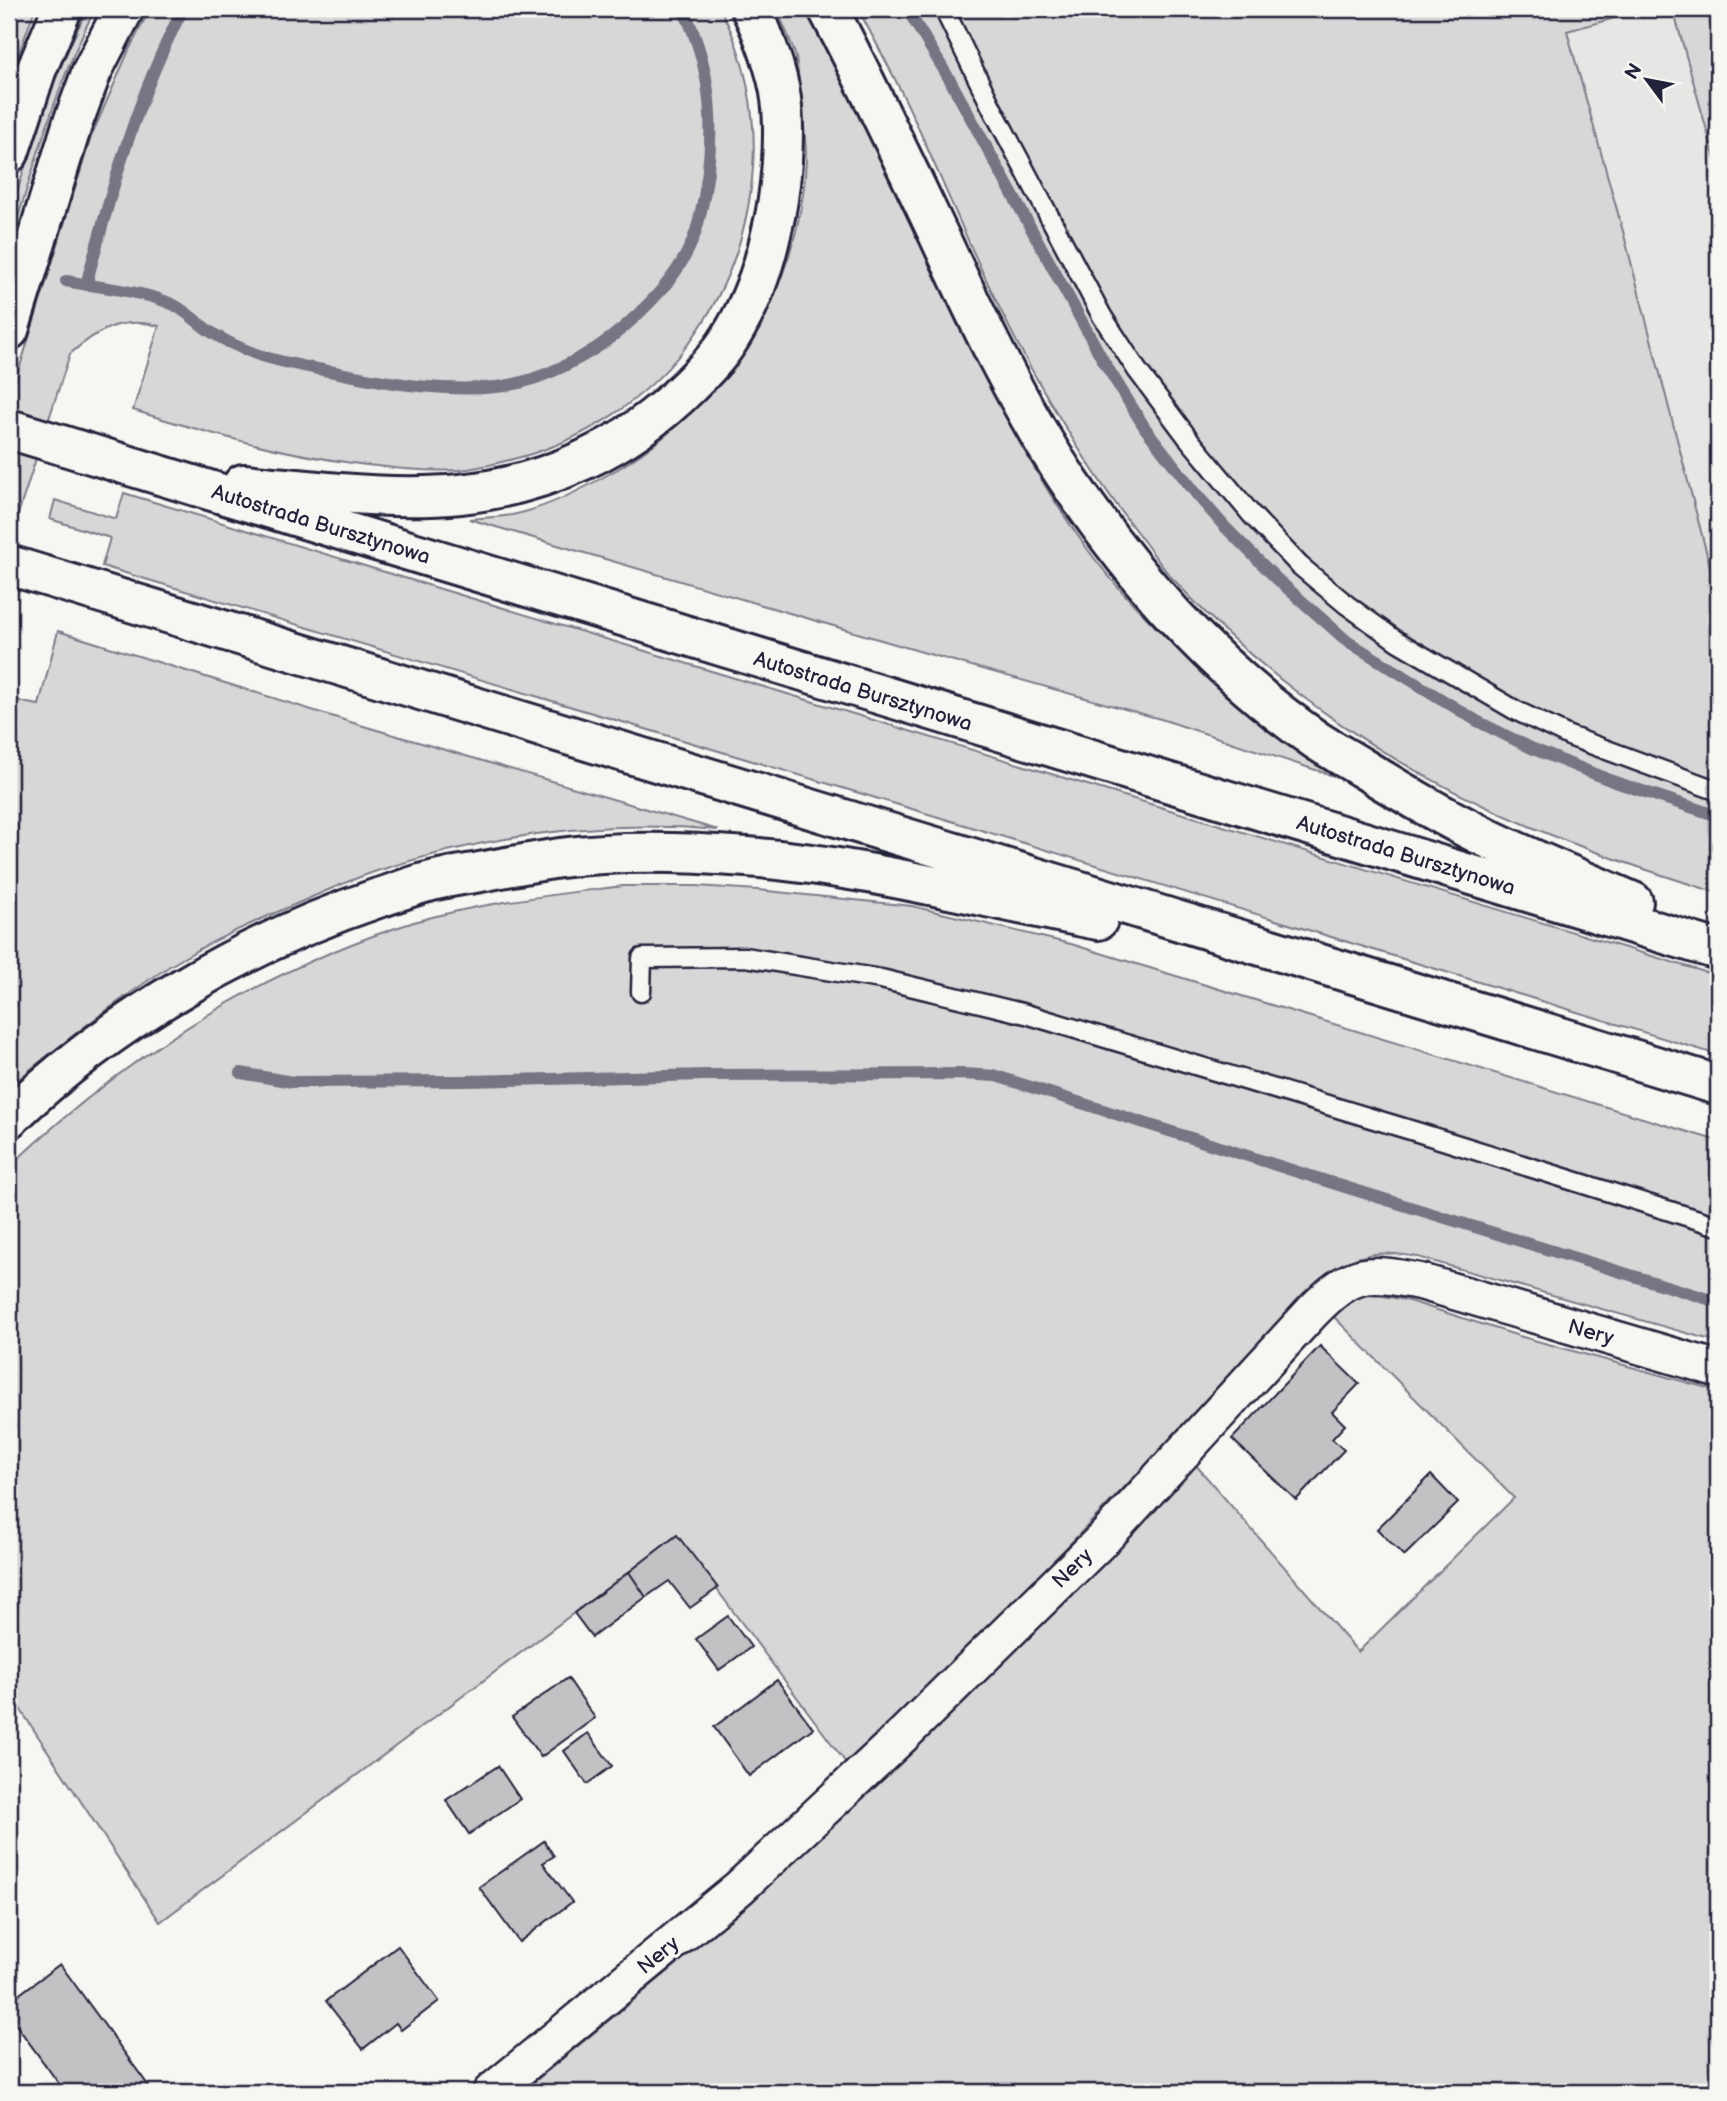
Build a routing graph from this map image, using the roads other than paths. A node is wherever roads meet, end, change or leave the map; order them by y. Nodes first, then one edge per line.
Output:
1 (62, 9) edge
2 (124, 9) edge
3 (751, 9) edge
4 (828, 9) edge
5 (944, 9) edge
6 (9, 153) edge
7 (9, 330) edge
8 (9, 429) edge
9 (172, 479) junction
10 (9, 565) edge
11 (1718, 791) edge
12 (1718, 940) edge
13 (1718, 950) edge
14 (1306, 961) junction
15 (642, 992) dead end
16 (1718, 1085) edge
17 (9, 1118) edge
18 (1718, 1226) edge
19 (1718, 1369) edge
20 (491, 2092) edge

1 - 6 highway
2 - 7 highway
3 - 9 highway
4 - 12 highway
5 - 11 lane
8 - 9 highway, Autostrada Bursztynowa
9 - 13 highway, Autostrada Bursztynowa
10 - 14 highway
14 - 16 highway
14 - 17 highway
15 - 18 lane
19 - 20 street, Nery

